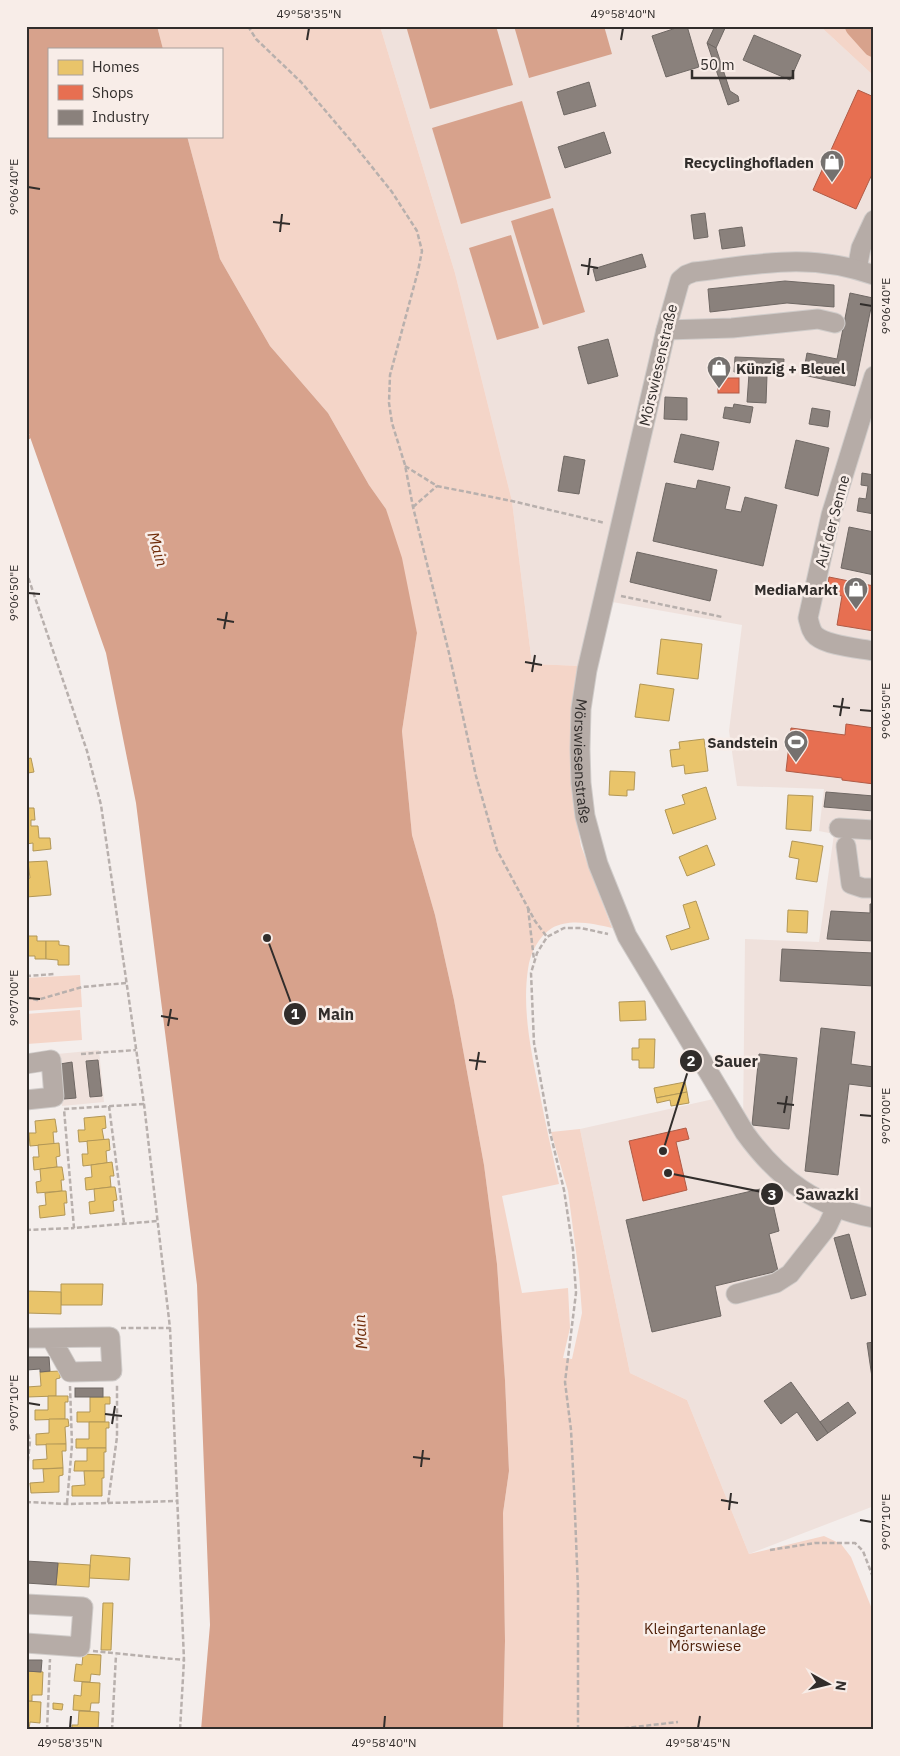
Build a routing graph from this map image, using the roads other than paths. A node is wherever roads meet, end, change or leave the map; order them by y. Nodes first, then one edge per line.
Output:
1 (874, 220) edge
2 (869, 244) edge
3 (865, 272) edge
4 (835, 323) dead end
5 (666, 330) junction
6 (874, 376) edge
7 (874, 651) edge
8 (839, 828) dead end
9 (874, 830) edge
10 (846, 846) dead end
11 (874, 888) edge
12 (26, 1064) edge
13 (26, 1100) edge
14 (836, 1208) junction
15 (874, 1218) edge
16 (736, 1294) dead end
17 (26, 1338) edge
18 (52, 1338) junction
19 (26, 1604) edge
20 (26, 1643) edge

1 - 2 street
2 - 3 street
3 - 5 street, Mörswiesenstraße
4 - 5 street
5 - 14 street, Mörswiesenstraße
6 - 7 street, Auf der Senne
8 - 9 street
10 - 11 street
12 - 13 street
14 - 15 street, Mörswiesenstraße
14 - 16 street
17 - 18 street
18 - 18 street
19 - 20 street

